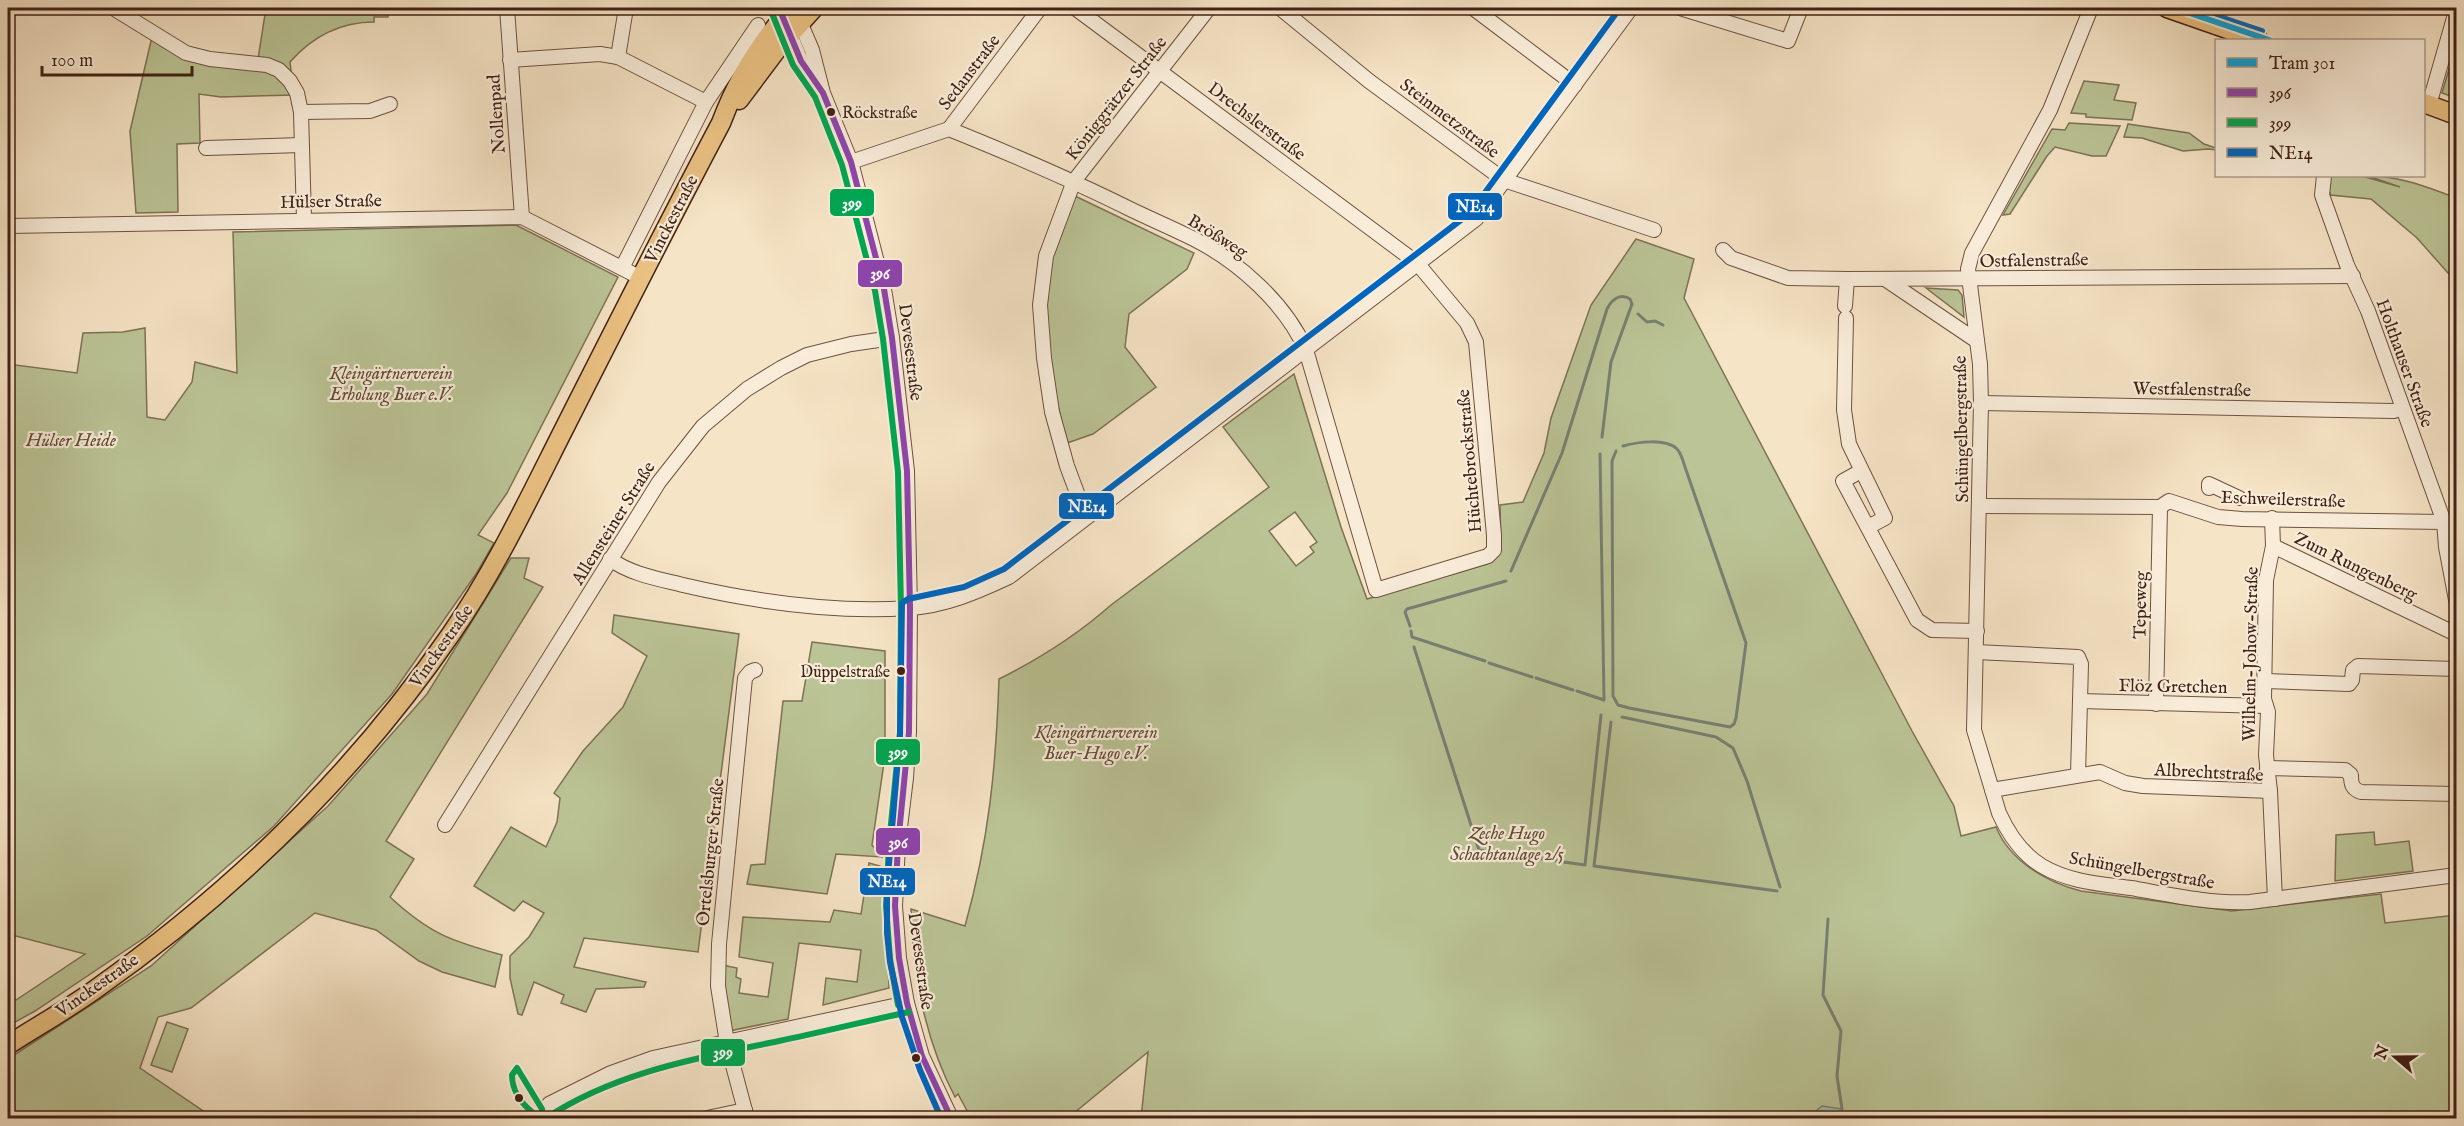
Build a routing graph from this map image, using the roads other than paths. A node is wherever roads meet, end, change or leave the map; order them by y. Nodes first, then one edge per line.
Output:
1 (113, 8) edge
2 (507, 8) edge
3 (627, 8) edge
4 (814, 8) edge
5 (1040, 8) edge
6 (1075, 8) edge
7 (1209, 8) edge
8 (1280, 8) edge
9 (1473, 8) edge
10 (1631, 8) edge
11 (1680, 8) edge
12 (1801, 8) edge
13 (2091, 8) edge
14 (2167, 8) edge
15 (2457, 11) edge
16 (790, 16) edge
17 (758, 25) dead end
18 (2256, 39) edge
19 (618, 57) junction
20 (510, 60) junction
21 (1160, 71) junction
22 (1575, 85) junction
23 (706, 102) junction
24 (390, 104) dead end
25 (2426, 104) edge
26 (301, 112) junction
27 (2457, 115) edge
28 (949, 129) junction
29 (301, 145) junction
30 (206, 148) dead end
31 (851, 162) junction
32 (2324, 177) edge
33 (1504, 180) junction
34 (1074, 181) junction
35 (522, 217) junction
36 (304, 219) junction
37 (8, 226) edge
38 (1654, 230) dead end
39 (1723, 250) dead end
40 (1417, 262) junction
41 (622, 268) junction
42 (2353, 276) junction
43 (641, 278) junction
44 (1969, 278) junction
45 (1847, 279) junction
46 (1885, 279) junction
47 (892, 339) junction
48 (1977, 341) junction
49 (1306, 350) junction
50 (1981, 403) junction
51 (2402, 408) junction
52 (1860, 471) junction
53 (2209, 488) dead end
54 (2239, 498) dead end
55 (1980, 506) junction
56 (2160, 507) junction
57 (1086, 517) junction
58 (2269, 519) junction
59 (2444, 522) junction
60 (1868, 527) junction
61 (2273, 546) junction
62 (610, 559) junction
63 (1376, 590) joint
64 (2457, 600) edge
65 (910, 609) junction
66 (1977, 631) junction
67 (2457, 634) edge
68 (1977, 652) junction
69 (2457, 669) edge
70 (755, 670) dead end
71 (2265, 681) junction
72 (2080, 701) junction
73 (2156, 704) junction
74 (2266, 706) junction
75 (2267, 768) junction
76 (2078, 775) junction
77 (1992, 790) junction
78 (2270, 791) junction
79 (2457, 794) edge
80 (445, 825) dead end
81 (2457, 875) edge
82 (2275, 899) junction
83 (906, 1003) junction
84 (727, 1043) junction
85 (8, 1045) edge
86 (549, 1104) dead end
87 (746, 1114) edge
88 (706, 1119) edge
89 (951, 1119) edge

1 - 26 street
2 - 20 street, Nollenpad
3 - 19 street
4 - 16 main road, Vinckestraße
5 - 28 street, Sedanstraße
6 - 21 street, Drechslerstraße
7 - 21 street, Königgrätzer Straße
8 - 33 street, Steinmetzstraße
9 - 22 street
10 - 22 street
11 - 12 street
13 - 44 street, Schüngelbergstraße
14 - 18 main road
15 - 25 street
16 - 31 street, Devesestraße
16 - 43 main road, Vinckestraße
17 - 23 street, Vinckestraße
19 - 20 street
19 - 23 street
20 - 35 street, Nollenpad
21 - 34 street, Königgrätzer Straße
21 - 40 street, Drechslerstraße
22 - 33 street
23 - 41 street, Vinckestraße
24 - 26 street
25 - 27 main road
26 - 29 street
28 - 31 street
28 - 34 street, Brößweg
29 - 30 street
29 - 36 street
31 - 47 street, Devesestraße
32 - 42 street, Holthauser Straße
33 - 38 street, Steinmetzstraße
33 - 40 street
34 - 49 street, Brößweg
34 - 57 street, Königgrätzer Straße
35 - 36 street, Hülser Straße
35 - 41 street, Hülser Straße
36 - 37 street, Hülser Straße
39 - 45 street, Ostfalenstraße
40 - 49 street
40 - 63 street, Hüchtebrockstraße
41 - 43 street, Hülser Straße
42 - 44 street, Ostfalenstraße
42 - 51 street, Holthauser Straße
43 - 85 main road, Vinckestraße
44 - 46 street, Ostfalenstraße
44 - 48 street, Schüngelbergstraße
45 - 46 street, Ostfalenstraße
45 - 52 street
46 - 48 street, Schüngelbergstraße
47 - 62 street, Allensteiner Straße
47 - 65 street, Devesestraße
48 - 50 street, Schüngelbergstraße
49 - 57 street
49 - 63 street, Brößweg
50 - 51 street, Westfalenstraße
50 - 55 street, Schüngelbergstraße
51 - 59 street, Holthauser Straße
52 - 60 street
52 - 60 street
53 - 54 street
55 - 56 street, Eschweilerstraße
55 - 66 street, Schüngelbergstraße
56 - 58 street, Eschweilerstraße
56 - 73 street, Tepeweg
57 - 65 street
58 - 59 street, Eschweilerstraße
58 - 61 street, Wilhelm-Johow-Straße
59 - 64 street, Holthauser Straße
60 - 66 street
61 - 67 street, Zum Rungenberg
61 - 71 street, Wilhelm-Johow-Straße
62 - 65 street
62 - 80 street, Allensteiner Straße
65 - 83 street, Devesestraße
66 - 68 street, Schüngelbergstraße
68 - 72 street
68 - 77 street, Schüngelbergstraße
69 - 71 street
70 - 84 street, Ortelsburger Straße
71 - 74 street, Wilhelm-Johow-Straße
72 - 73 street, Flöz Gretchen
72 - 76 street
73 - 74 street, Flöz Gretchen
74 - 75 street, Wilhelm-Johow-Straße
75 - 78 street, Wilhelm-Johow-Straße
75 - 79 street
76 - 77 street, Albrechtstraße
76 - 78 street, Albrechtstraße
77 - 82 street, Schüngelbergstraße
78 - 82 street, Albrechtstraße
81 - 82 street, Schüngelbergstraße
83 - 84 street
83 - 89 street, Devesestraße
84 - 86 street
84 - 87 street, Ortelsburger Straße
87 - 88 street

